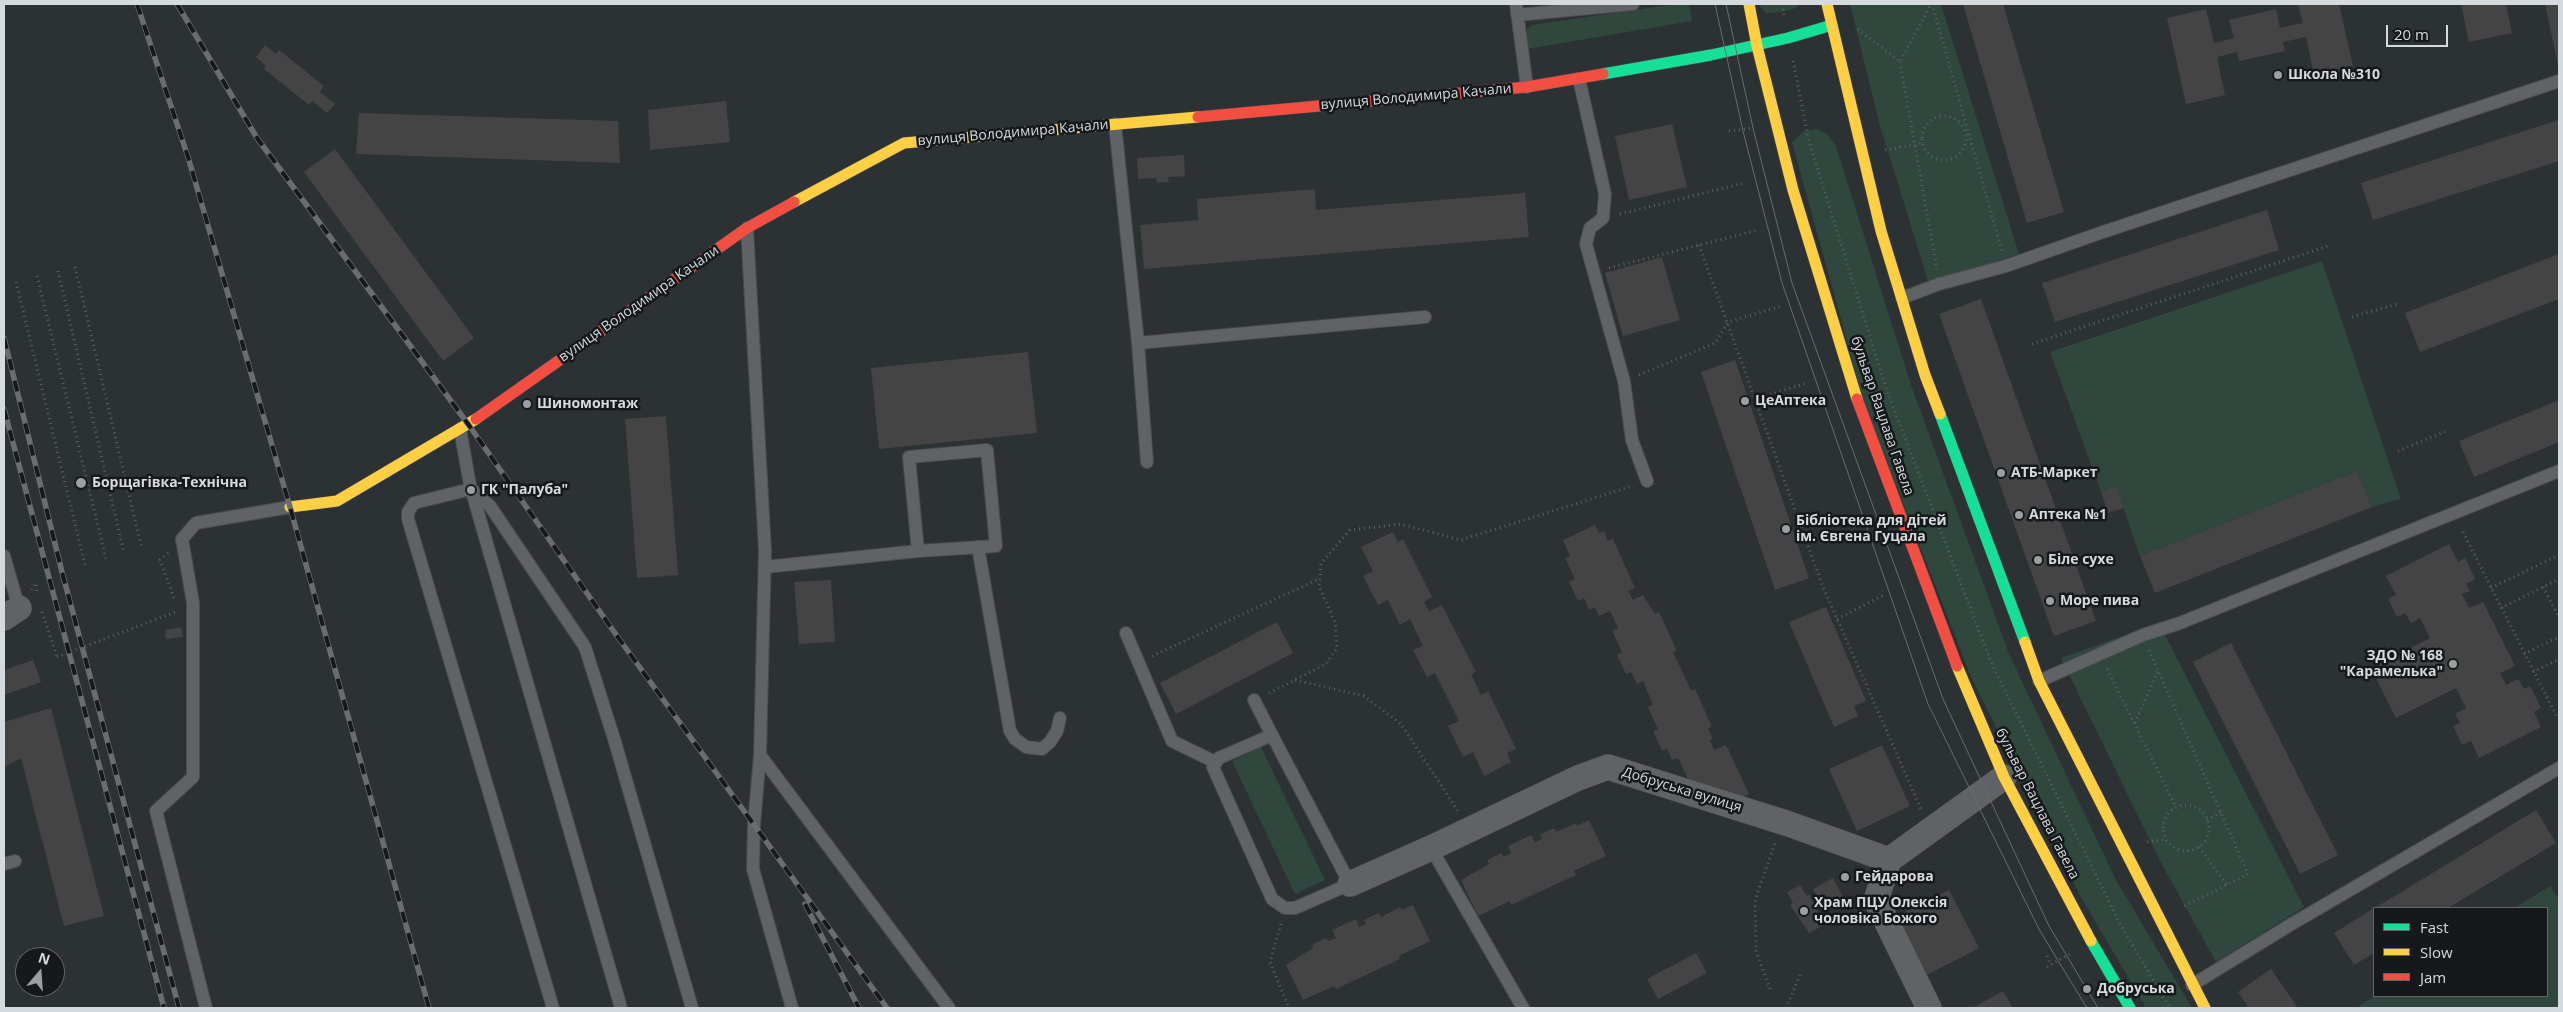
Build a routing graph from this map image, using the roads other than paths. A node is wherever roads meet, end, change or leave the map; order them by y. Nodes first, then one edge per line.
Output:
1 (1633, 4) edge
2 (1749, 4) edge
3 (1827, 4) edge
4 (1516, 10) edge
5 (1832, 24) junction
6 (1757, 46) junction
7 (1579, 79) junction
8 (2559, 81) edge
9 (1527, 86) junction
10 (1115, 124) junction
11 (747, 228) junction
12 (1902, 298) junction
13 (1425, 317) dead end
14 (1138, 343) junction
15 (460, 429) junction
16 (1147, 462) dead end
17 (2559, 471) edge
18 (1647, 481) road end
19 (471, 489) junction
20 (290, 507) joint
21 (978, 547) junction
22 (918, 551) junction
23 (4, 556) edge
24 (765, 567) junction
25 (21, 610) edge
26 (1126, 633) dead end
27 (2039, 681) junction
28 (1254, 700) road end
29 (1060, 718) dead end
30 (1272, 734) junction
31 (760, 755) junction
32 (1215, 762) junction
33 (2559, 769) edge
34 (2004, 777) junction
35 (1431, 848) junction
36 (1889, 860) junction
37 (1350, 884) junction
38 (2192, 985) junction
39 (206, 1008) edge
40 (553, 1008) edge
41 (621, 1008) edge
42 (692, 1008) edge
43 (792, 1008) edge
44 (949, 1008) edge
45 (1523, 1008) edge
46 (1929, 1008) edge
47 (2130, 1008) edge
48 (2205, 1008) edge

1 - 4 lane
2 - 6 main road, бульвар Вацлава Гавела
3 - 5 main road
4 - 9 lane
5 - 6 main road, вулиця Володимира Качали
5 - 12 main road
6 - 7 main road, вулиця Володимира Качали
6 - 34 main road, бульвар Вацлава Гавела
7 - 9 main road, вулиця Володимира Качали
7 - 18 lane
8 - 12 lane
9 - 10 main road, вулиця Володимира Качали
10 - 11 main road, вулиця Володимира Качали
10 - 14 lane
11 - 15 main road, вулиця Володимира Качали
11 - 24 lane
12 - 27 main road
13 - 14 lane
14 - 16 lane
15 - 19 lane
15 - 20 main road, вулиця Володимира Качали
17 - 27 lane
19 - 40 lane
19 - 41 lane
19 - 42 lane
20 - 39 lane
21 - 22 lane
21 - 22 lane
21 - 29 lane
22 - 24 lane
23 - 25 lane
24 - 31 lane
26 - 32 lane
27 - 38 main road
28 - 30 lane
30 - 32 lane
30 - 37 lane
31 - 43 lane
31 - 44 lane
32 - 37 lane
33 - 38 lane
34 - 36 street
34 - 47 main road, бульвар Вацлава Гавела
35 - 36 street, Добруська вулиця
35 - 37 street, Добруська вулиця
35 - 45 lane
36 - 46 street
38 - 48 main road

